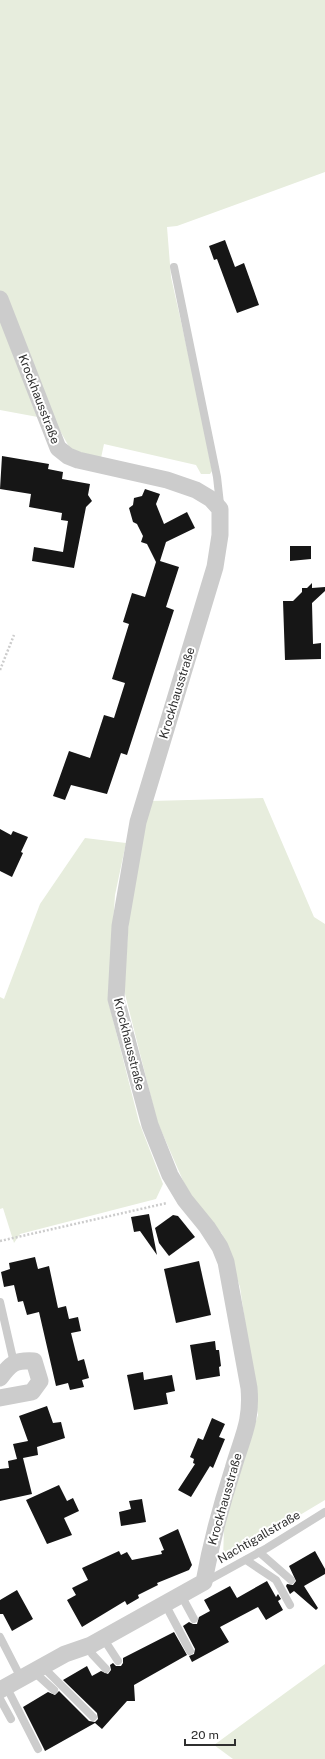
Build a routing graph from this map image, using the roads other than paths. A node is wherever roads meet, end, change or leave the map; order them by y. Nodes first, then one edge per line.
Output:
1 (174, 267) dead end
2 (0, 299) edge
3 (220, 509) junction
4 (0, 1302) edge
5 (14, 1363) junction
6 (0, 1378) edge
7 (0, 1398) edge
8 (325, 1512) edge
9 (259, 1552) junction
10 (246, 1560) junction
11 (291, 1580) dead end
12 (204, 1582) junction
13 (181, 1595) junction
14 (165, 1604) junction
15 (290, 1605) dead end
16 (194, 1619) dead end
17 (0, 1637) edge
18 (97, 1642) junction
19 (190, 1651) dead end
20 (118, 1661) dead end
21 (106, 1669) dead end
22 (32, 1672) junction
23 (54, 1690) dead end
24 (2, 1692) edge
25 (93, 1717) dead end
26 (11, 1719) dead end
27 (38, 1749) dead end

1 - 3 lane
2 - 3 street, Krockhausstraße
3 - 12 street, Krockhausstraße
4 - 5 lane
5 - 6 street
5 - 7 street
8 - 9 lane, Nachtigallstraße
9 - 10 lane, Nachtigallstraße
9 - 11 lane
10 - 12 lane, Nachtigallstraße
10 - 15 lane
12 - 13 street
13 - 14 street
13 - 16 lane
14 - 18 street
14 - 19 lane
17 - 22 lane
18 - 20 lane
18 - 21 lane
18 - 22 street
22 - 23 lane
22 - 24 street
22 - 25 lane
24 - 26 lane
24 - 27 lane

